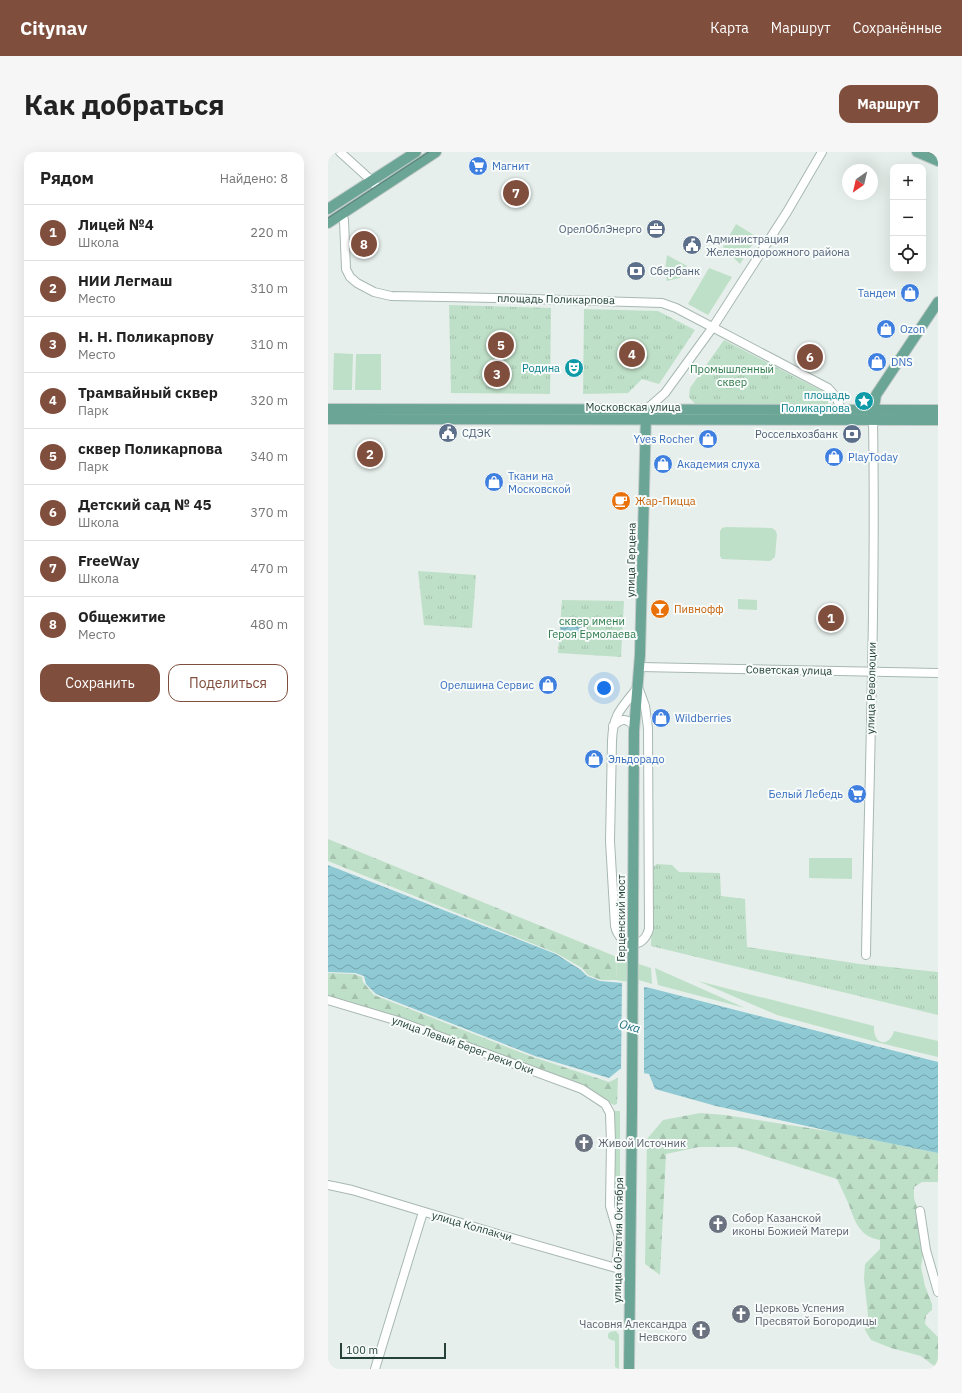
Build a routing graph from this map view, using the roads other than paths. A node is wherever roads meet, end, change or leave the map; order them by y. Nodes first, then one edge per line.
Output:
1 (340, 152) edge
2 (416, 152) edge
3 (436, 152) edge
4 (822, 152) edge
5 (917, 152) edge
6 (938, 161) edge
7 (372, 181) junction
8 (379, 190) junction
9 (328, 210) edge
10 (342, 214) junction
11 (328, 223) edge
12 (938, 302) edge
13 (713, 327) junction
14 (328, 409) edge
15 (841, 409) junction
16 (873, 409) junction
17 (938, 410) edge
18 (646, 414) junction
19 (328, 419) edge
20 (873, 420) junction
21 (938, 420) edge
22 (640, 667) junction
23 (872, 672) junction
24 (938, 673) edge
25 (638, 687) junction
26 (613, 726) junction
27 (634, 728) junction
28 (866, 955) dead end
29 (328, 1000) edge
30 (632, 1111) joint
31 (328, 1184) edge
32 (920, 1211) dead end
33 (423, 1212) junction
34 (616, 1268) joint
35 (938, 1292) edge
36 (375, 1369) edge
37 (630, 1369) edge

1 - 7 street
2 - 7 main road
3 - 8 main road
4 - 13 street
5 - 6 main road
7 - 8 street
7 - 9 main road
8 - 10 main road
10 - 11 main road
10 - 13 street, площадь Поликарпова
12 - 16 main road
13 - 15 street, площадь Поликарпова
13 - 18 street
14 - 18 main road, Московская улица
15 - 16 main road, Московская улица
15 - 18 main road, Московская улица
16 - 17 main road, Московская улица
16 - 20 main road
18 - 19 main road, Московская улица
18 - 20 main road, Московская улица
18 - 22 main road, улица Герцена
20 - 21 main road, Московская улица
20 - 23 street, улица Революции
22 - 23 street, Советская улица
22 - 25 main road, улица Герцена
23 - 24 street, Советская улица
23 - 28 street, улица Революции
25 - 26 street
25 - 26 street
25 - 27 main road, улица Герцена
26 - 27 street
27 - 30 main road, Герценский мост, bridge
29 - 34 street, улица Левый Берег реки Оки
30 - 37 main road, улица 60-летия Октября
31 - 33 street, улица Колпакчи
32 - 35 street
33 - 34 street, улица Колпакчи
33 - 36 street

